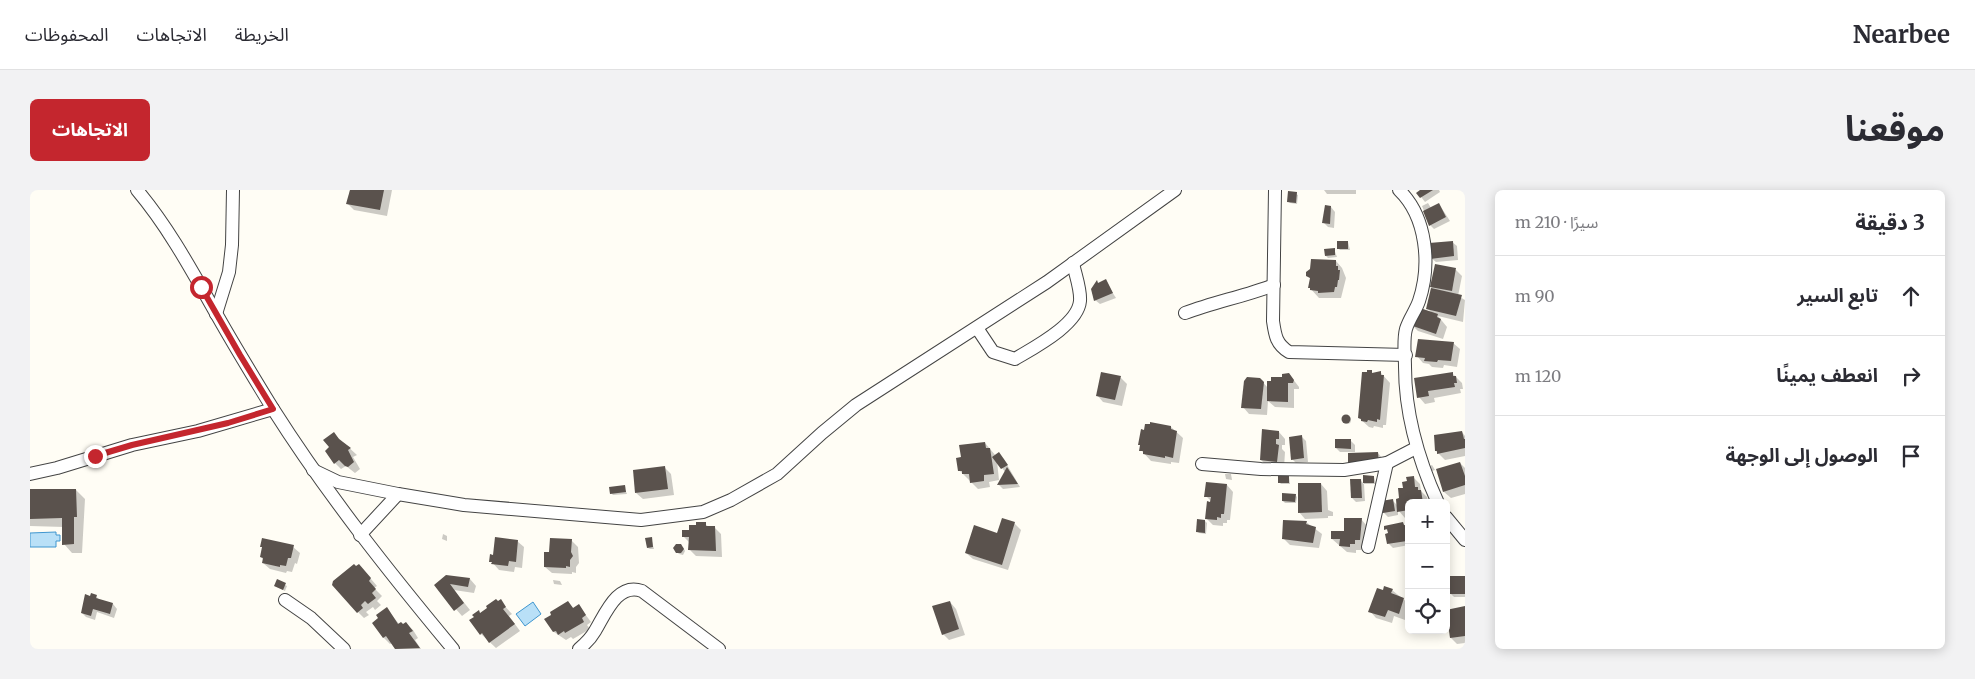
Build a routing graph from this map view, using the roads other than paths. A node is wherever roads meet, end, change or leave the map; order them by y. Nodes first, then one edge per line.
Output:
1 (137, 190) edge
2 (233, 190) edge
3 (1175, 190) edge
4 (1275, 190) edge
5 (1399, 190) edge
6 (1073, 263) junction
7 (1274, 285) junction
8 (1185, 313) dead end
9 (216, 314) junction
10 (977, 328) junction
11 (1406, 355) junction
12 (273, 409) junction
13 (1416, 448) junction
14 (1387, 463) junction
15 (1202, 464) dead end
16 (313, 470) junction
17 (30, 474) edge
18 (398, 494) junction
19 (1436, 499) edge
20 (1450, 524) edge
21 (360, 535) junction
22 (1457, 535) edge
23 (1368, 547) dead end
24 (285, 600) dead end
25 (344, 649) edge
26 (453, 649) edge
27 (579, 649) edge
28 (719, 649) edge

1 - 9 street
2 - 9 street
3 - 6 street
4 - 7 street
5 - 11 street
6 - 10 street
6 - 10 street
7 - 8 street
7 - 11 street
9 - 12 street
10 - 18 street
11 - 13 street
12 - 16 street
12 - 17 street
13 - 14 street
13 - 19 street
14 - 15 street
14 - 23 street
16 - 18 street
16 - 21 street
18 - 21 street
20 - 22 street
21 - 26 street
24 - 25 street
27 - 28 street

